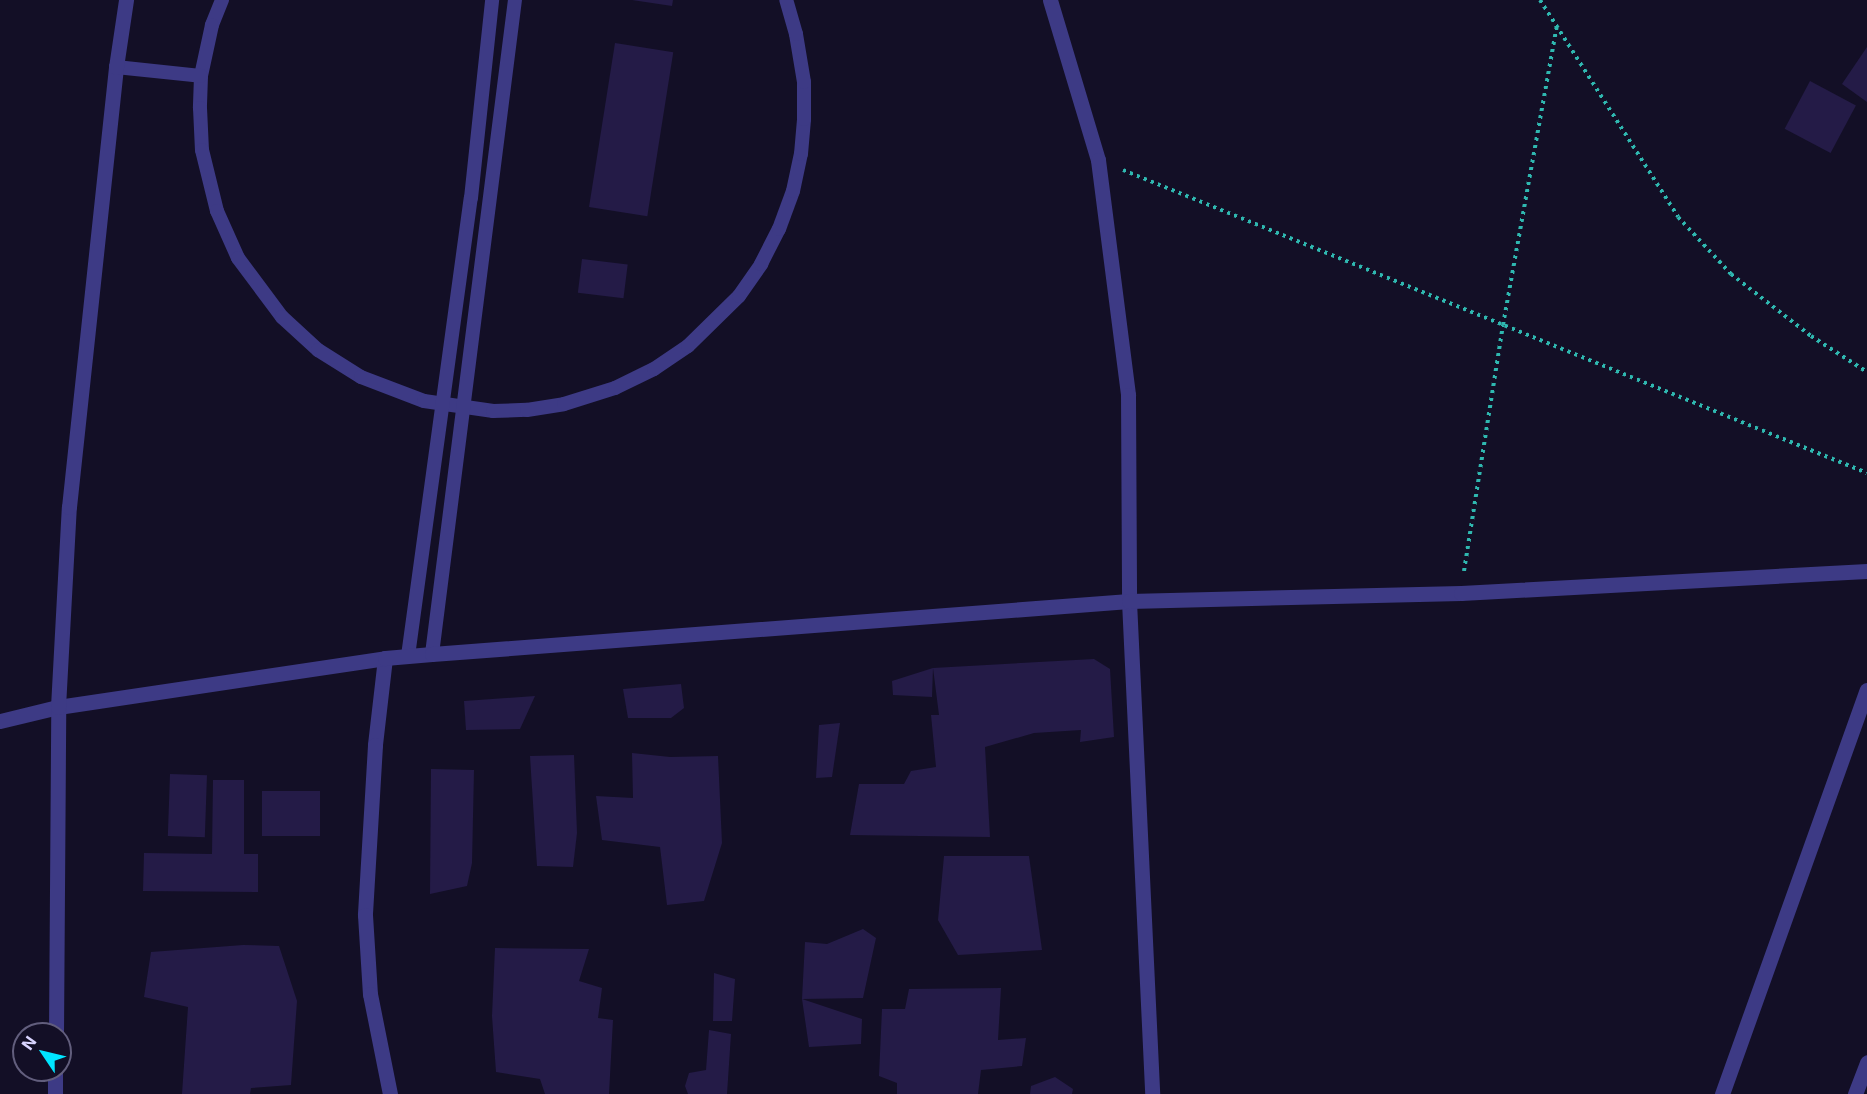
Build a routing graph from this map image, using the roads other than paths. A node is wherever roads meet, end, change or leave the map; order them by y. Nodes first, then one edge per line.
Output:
1 (126, 0) edge
2 (222, 0) edge
3 (492, 0) edge
4 (515, 0) edge
5 (786, 0) edge
6 (1050, 0) edge
7 (486, 53) junction
8 (508, 56) junction
9 (116, 67) junction
10 (201, 76) junction
11 (471, 198) junction
12 (490, 200) junction
13 (443, 404) junction
14 (465, 407) junction
15 (1867, 571) edge
16 (1129, 601) junction
17 (432, 654) junction
18 (408, 656) junction
19 (385, 658) junction
20 (1867, 690) edge
21 (58, 706) junction
22 (0, 721) edge
23 (56, 1022) edge
24 (1867, 1062) edge
25 (390, 1094) edge
26 (1152, 1094) edge
27 (1722, 1094) edge
28 (1856, 1094) edge

1 - 9 street
2 - 10 lane
3 - 7 lane
4 - 8 lane
5 - 14 lane
6 - 16 street
7 - 8 lane
7 - 11 lane
8 - 12 lane
9 - 10 lane
9 - 21 street
10 - 13 lane
11 - 12 lane
11 - 13 lane
12 - 14 lane
13 - 14 lane
13 - 18 lane
14 - 17 lane
15 - 16 street
16 - 17 street
16 - 26 street
17 - 18 street
18 - 19 street
19 - 21 street
19 - 25 street
20 - 27 street
21 - 22 street
21 - 23 street
24 - 28 street

